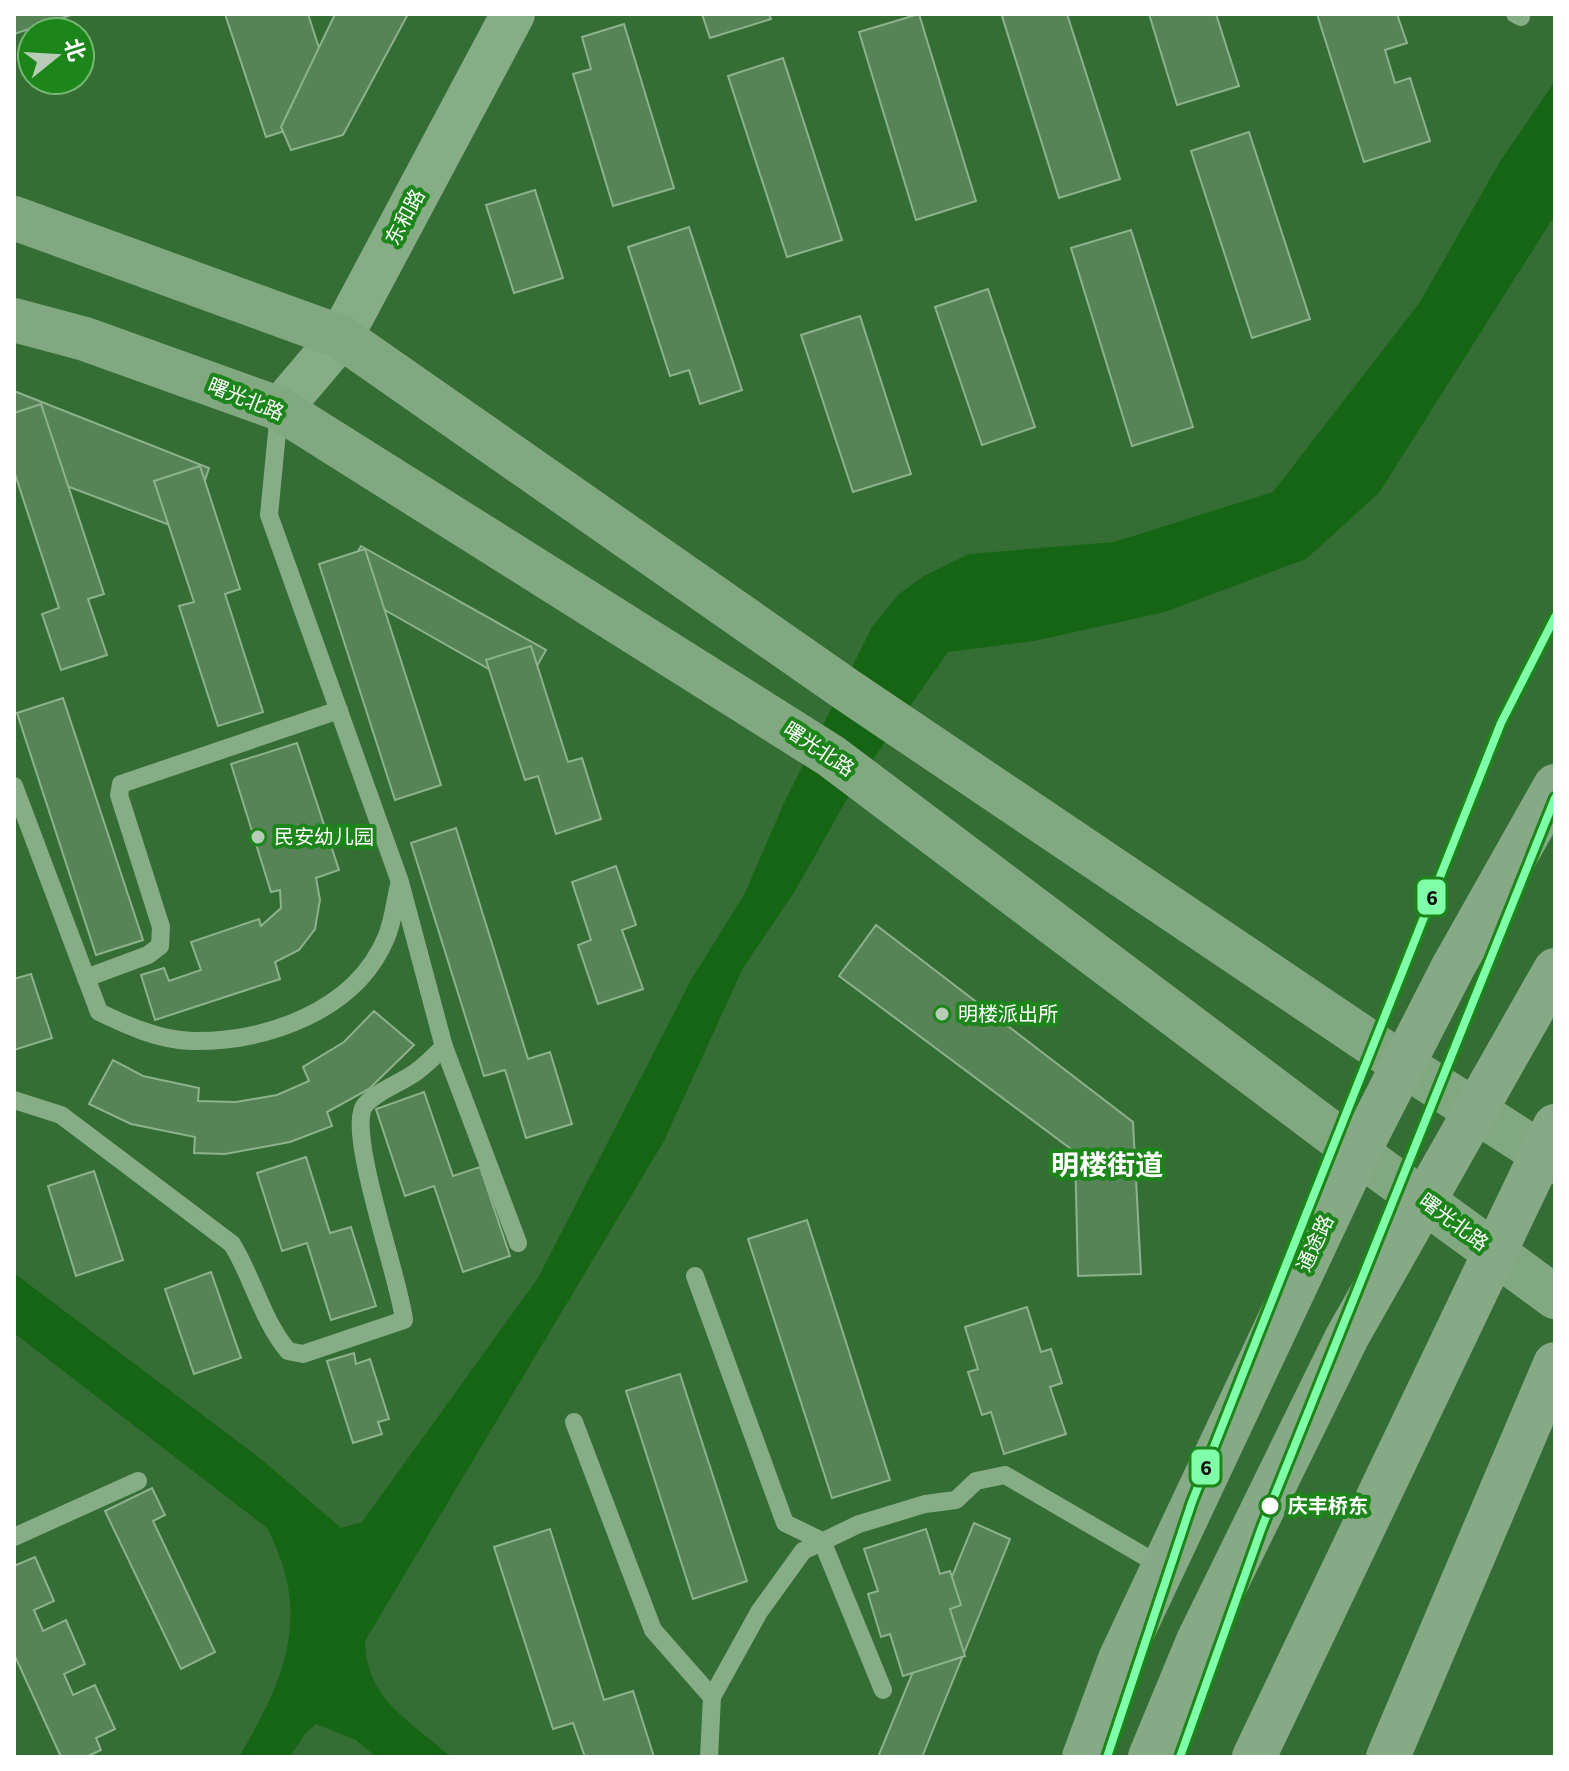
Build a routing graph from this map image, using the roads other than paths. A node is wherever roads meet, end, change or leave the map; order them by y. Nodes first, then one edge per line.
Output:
1 (513, 14) edge
2 (14, 218) edge
3 (14, 320) edge
4 (341, 337) junction
5 (280, 409) junction
6 (339, 710) junction
7 (14, 786) edge
8 (1555, 786) edge
9 (400, 882) junction
10 (1555, 970) edge
11 (86, 978) junction
12 (444, 1047) junction
13 (1405, 1066) junction
14 (14, 1100) edge
15 (1475, 1111) junction
16 (1551, 1147) edge
17 (1358, 1153) junction
18 (1425, 1200) junction
19 (518, 1243) dead end
20 (1495, 1253) junction
21 (695, 1276) dead end
22 (1555, 1297) edge
23 (1555, 1364) edge
24 (574, 1422) dead end
25 (138, 1481) dead end
26 (14, 1537) edge
27 (822, 1541) junction
28 (1163, 1567) junction
29 (883, 1690) dead end
30 (712, 1697) junction
31 (709, 1757) edge
32 (1084, 1757) edge
33 (1150, 1757) edge
34 (1254, 1757) edge
35 (1388, 1757) edge

1 - 4 street, 东和路
2 - 4 main road
3 - 5 main road, 曙光北路
4 - 5 street, 东和路
4 - 13 main road
5 - 6 lane
5 - 17 main road, 曙光北路
6 - 9 lane
6 - 11 lane
7 - 11 lane
8 - 13 main road, 通途路
9 - 11 lane
9 - 12 lane
10 - 15 main road
12 - 14 lane
12 - 19 lane
13 - 15 main road
13 - 17 main road, 通途路
15 - 16 main road
15 - 18 main road
16 - 20 main road
17 - 18 main road, 曙光北路
17 - 28 main road, 通途路
18 - 20 main road, 曙光北路
18 - 33 main road
20 - 22 main road, 曙光北路
20 - 34 main road
21 - 27 lane
23 - 35 main road
24 - 30 lane
25 - 26 lane
27 - 28 lane
27 - 29 lane
27 - 30 lane
28 - 32 main road, 通途路
30 - 31 lane

